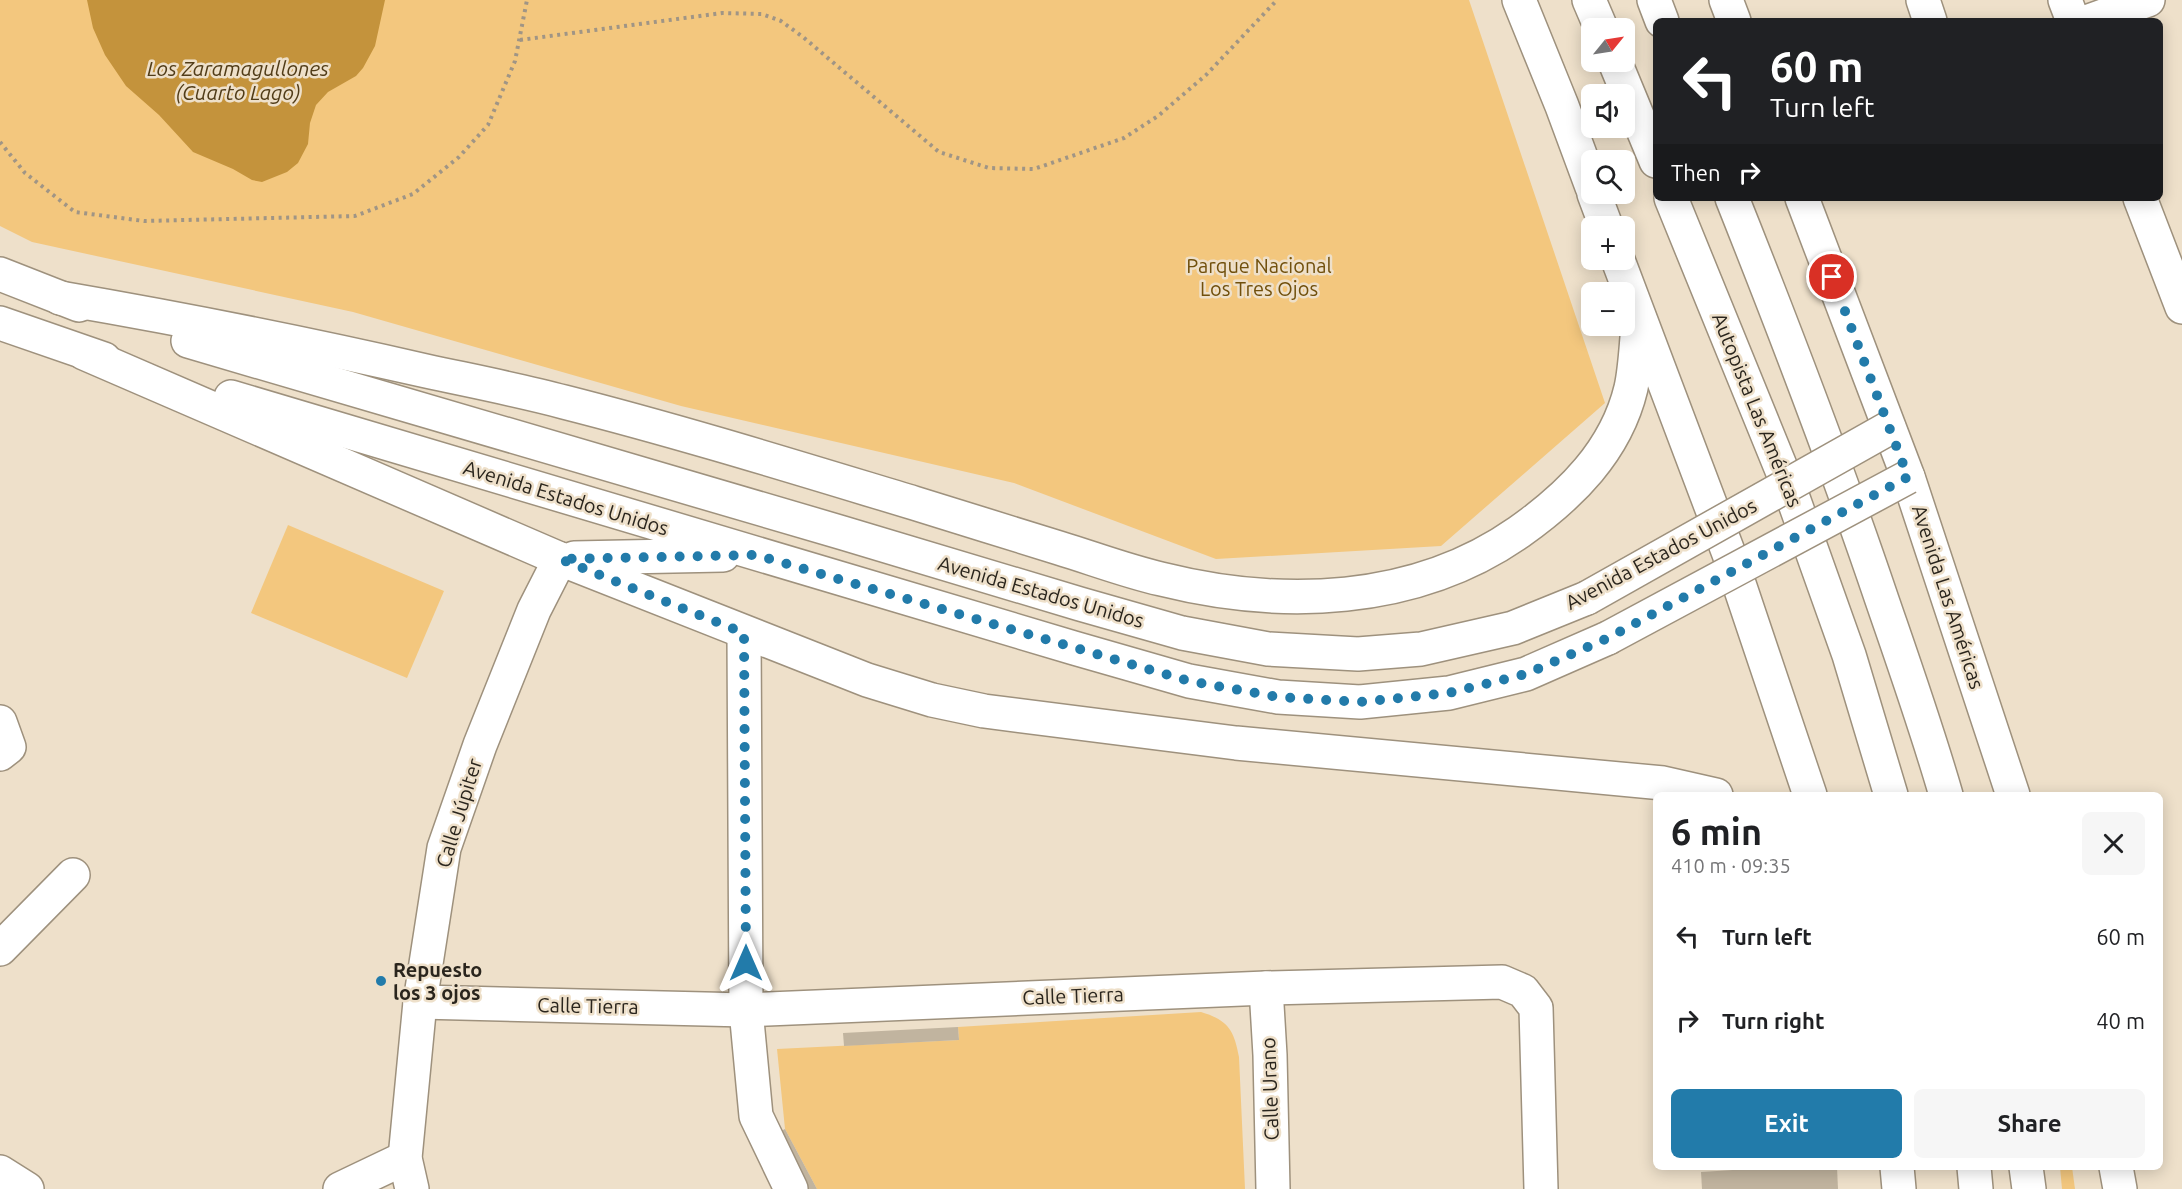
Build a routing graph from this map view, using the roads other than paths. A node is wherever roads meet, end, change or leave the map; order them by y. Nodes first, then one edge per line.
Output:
1 (1519, 0) edge
2 (1589, 0) edge
3 (1654, 0) edge
4 (1726, 0) edge
5 (1923, 0) edge
6 (2065, 0) edge
7 (2148, 0) edge
8 (1597, 18) edge
9 (1661, 18) edge
10 (1733, 18) edge
11 (1929, 18) edge
12 (2072, 18) edge
13 (2097, 18) edge
14 (1619, 72) edge
15 (1653, 154) edge
16 (1581, 157) edge
17 (1672, 201) edge
18 (1733, 201) edge
19 (1803, 201) edge
20 (2141, 201) edge
21 (1622, 270) edge
22 (0, 274) edge
23 (60, 298) junction
24 (2182, 307) edge
25 (1639, 317) junction
26 (0, 323) edge
27 (84, 353) junction
28 (1889, 428) junction
29 (1908, 477) junction
30 (756, 555) junction
31 (560, 559) junction
32 (744, 633) junction
33 (0, 722) edge
34 (0, 754) edge
35 (1703, 792) edge
36 (1809, 792) edge
37 (1890, 792) edge
38 (1945, 792) edge
39 (2012, 792) edge
40 (73, 875) dead end
41 (0, 949) edge
42 (1266, 988) junction
43 (420, 1002) junction
44 (746, 1010) junction
45 (405, 1158) junction
46 (1897, 1170) edge
47 (1974, 1170) edge
48 (2026, 1170) edge
49 (2117, 1170) edge
50 (0, 1172) edge
51 (27, 1189) edge
52 (340, 1189) edge
53 (412, 1189) edge
54 (791, 1189) edge
55 (1273, 1189) edge
56 (1541, 1189) edge
57 (1899, 1189) edge
58 (1976, 1189) edge
59 (2029, 1189) edge
60 (2120, 1189) edge

1 - 16 main road
2 - 8 main road
3 - 9 main road
4 - 10 main road
5 - 11 main road
6 - 12 main road
7 - 13 main road
14 - 15 main road
17 - 37 main road, Autopista Las Américas
18 - 38 main road
19 - 28 main road, Avenida Las Américas
20 - 24 main road
21 - 25 main road
22 - 23 main road, Avenida Estados Unidos
23 - 25 main road
23 - 28 main road, Avenida Estados Unidos, bridge
25 - 36 main road
26 - 27 main road, Avenida Estados Unidos
27 - 30 main road, Avenida Estados Unidos
27 - 31 main road
28 - 29 main road, Avenida Las Américas
29 - 30 main road, Avenida Estados Unidos, bridge
29 - 39 main road, Avenida Las Américas
30 - 31 main road
31 - 32 main road
31 - 43 main road, Calle Júpiter
32 - 35 main road
32 - 44 main road
33 - 34 main road
40 - 41 main road
42 - 44 main road, Calle Tierra
42 - 55 main road, Calle Urano
42 - 56 main road, Calle Tierra
43 - 44 main road, Calle Tierra
43 - 45 main road, Calle Júpiter
44 - 54 main road
45 - 52 main road
45 - 53 main road, Calle Júpiter
46 - 57 main road
47 - 58 main road
48 - 59 main road
49 - 60 main road
50 - 51 main road

